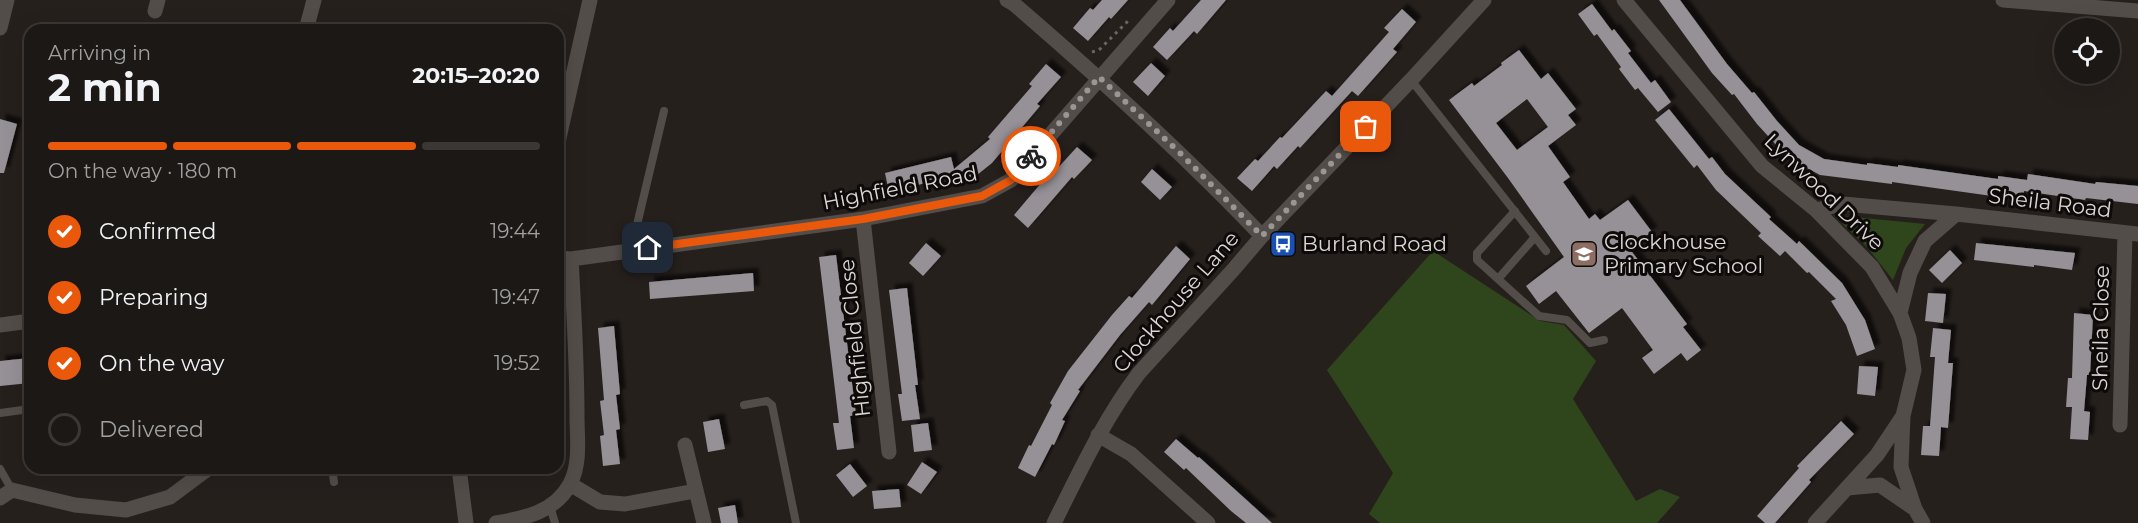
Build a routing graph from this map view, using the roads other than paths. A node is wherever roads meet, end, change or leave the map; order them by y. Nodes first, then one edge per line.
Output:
1 (7, 0) edge
2 (314, 0) edge
3 (590, 0) edge
4 (1007, 0) edge
5 (1168, 0) edge
6 (1484, 0) edge
7 (1624, 0) edge
8 (2003, 0) edge
9 (2138, 11) edge
10 (308, 24) edge
11 (0, 28) edge
12 (1099, 77) junction
13 (1411, 80) junction
14 (664, 111) dead end
15 (564, 115) edge
16 (1816, 210) junction
17 (1515, 211) junction
18 (1956, 214) junction
19 (863, 219) junction
20 (2131, 233) edge
21 (1262, 236) junction
22 (1535, 237) junction
23 (631, 250) junction
24 (1546, 250) dead end
25 (564, 259) edge
26 (1498, 279) junction
27 (1899, 313) junction
28 (24, 322) edge
29 (0, 325) edge
30 (1604, 340) dead end
31 (744, 405) dead end
32 (24, 410) edge
33 (0, 413) edge
34 (1903, 416) junction
35 (2120, 425) dead end
36 (1098, 435) junction
37 (685, 445) dead end
38 (889, 452) dead end
39 (0, 469) edge
40 (200, 474) edge
41 (333, 474) edge
42 (460, 474) edge
43 (334, 483) dead end
44 (570, 484) junction
45 (1847, 488) junction
46 (695, 491) junction
47 (6, 494) edge
48 (550, 506) junction
49 (1915, 509) junction
50 (466, 523) edge
51 (496, 523) edge
52 (555, 523) edge
53 (704, 523) edge
54 (796, 523) edge
55 (1054, 523) edge
56 (1208, 523) edge
57 (1815, 523) edge
58 (1923, 523) edge

1 - 11 street
2 - 10 street
3 - 15 street
4 - 12 street
5 - 12 street, Highfield Road
6 - 13 street, Clockhouse Lane
7 - 16 street, Lynwood Drive
8 - 9 street
12 - 19 street, Highfield Road
12 - 21 street
13 - 17 lane
13 - 21 street, Clockhouse Lane
14 - 23 lane
16 - 18 street, Sheila Road
16 - 27 street, Lynwood Drive
17 - 22 lane
17 - 26 lane
18 - 20 street, Sheila Road
18 - 27 street, Sheila Road
19 - 23 street, Highfield Road
19 - 38 street, Highfield Close
20 - 35 street, Sheila Close
21 - 36 street, Clockhouse Lane
22 - 24 lane
22 - 26 lane
23 - 25 street, Highfield Road
25 - 44 street
26 - 30 lane
27 - 34 street, Lynwood Drive
28 - 29 street
31 - 54 lane
32 - 33 lane
34 - 45 street, Lynwood Drive
34 - 49 street
36 - 55 street, Clockhouse Lane
36 - 56 street
37 - 46 street
39 - 47 lane
40 - 47 street
41 - 43 lane
42 - 50 street
44 - 46 street
44 - 48 street
45 - 49 street
45 - 57 street, Lynwood Drive
46 - 53 street
48 - 51 street
48 - 52 lane
49 - 58 street

